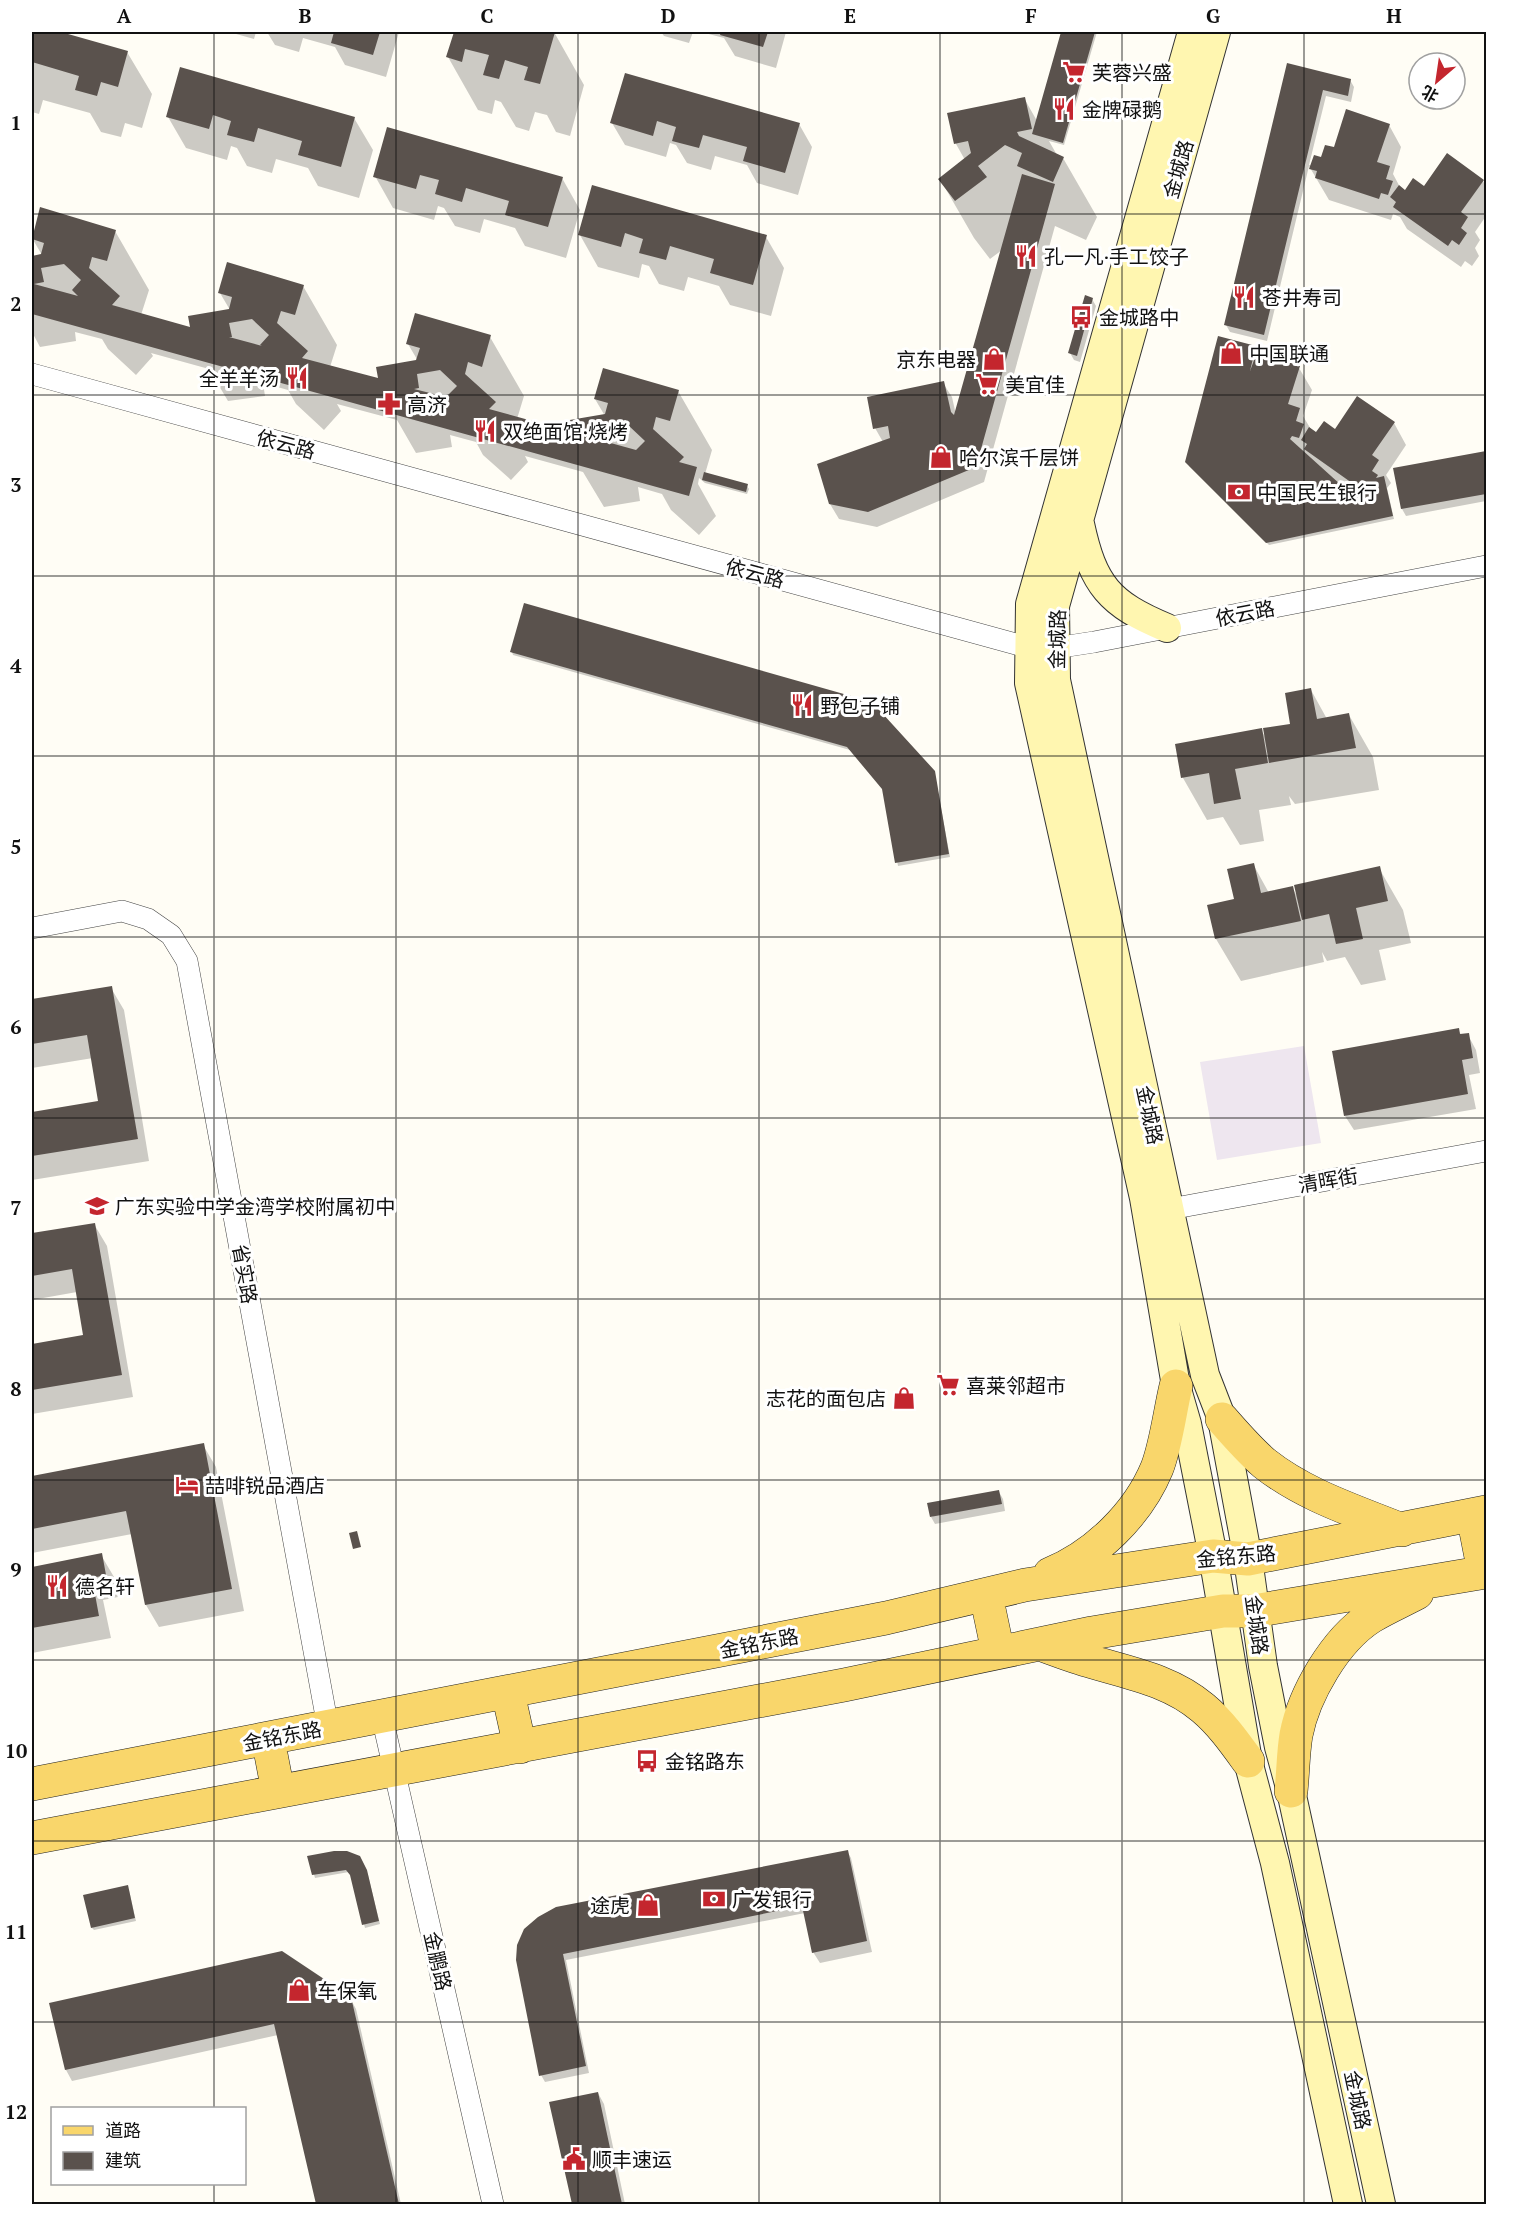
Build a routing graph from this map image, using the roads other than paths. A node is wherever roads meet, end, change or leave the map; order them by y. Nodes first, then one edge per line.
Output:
1 (1192, 32) edge
2 (1216, 32) edge
3 (32, 374) edge
4 (1080, 521) junction
5 (1486, 566) edge
6 (1167, 628) junction
7 (1042, 648) junction
8 (32, 928) edge
9 (1486, 1151) edge
10 (1170, 1209) junction
11 (1176, 1386) junction
12 (1222, 1419) junction
13 (1480, 1514) edge
14 (1402, 1530) junction
15 (1213, 1556) junction
16 (1248, 1559) junction
17 (1485, 1572) edge
18 (1444, 1580) junction
19 (1025, 1585) junction
20 (986, 1595) junction
21 (1238, 1611) junction
22 (1038, 1644) junction
23 (998, 1652) junction
24 (508, 1693) junction
25 (382, 1717) junction
26 (328, 1727) junction
27 (268, 1739) junction
28 (520, 1747) junction
29 (1248, 1761) junction
30 (395, 1770) junction
31 (32, 1784) edge
32 (278, 1791) junction
33 (1291, 1791) junction
34 (32, 1838) edge
35 (493, 2205) edge
36 (1348, 2205) edge
37 (1381, 2205) edge

1 - 7 street, 金城路
2 - 4 street, 金城路
3 - 7 street, 依云路
4 - 6 street
4 - 7 street, 金城路
5 - 6 street, 依云路
6 - 7 street, 依云路
7 - 10 street, 金城路
7 - 11 street, 金城路
8 - 26 street, 省实路
9 - 10 street, 清晖街
10 - 12 street, 金城路
11 - 15 street, 金城路
11 - 19 main road
12 - 14 main road
12 - 16 street, 金城路
13 - 14 main road, 金铭东路
13 - 17 main road
14 - 16 main road, 金铭东路
15 - 16 main road, 金铭东路
15 - 19 main road, 金铭东路
15 - 21 street, 金城路
16 - 21 street, 金城路
17 - 18 main road
18 - 21 main road
18 - 33 main road
19 - 20 main road, 金铭东路
20 - 23 main road
20 - 24 main road, 金铭东路
21 - 22 main road
21 - 29 street, 金城路
21 - 33 street, 金城路
22 - 23 main road
22 - 29 main road
23 - 28 main road
24 - 25 main road, 金铭东路
24 - 28 main road
25 - 26 main road, 金铭东路
25 - 30 street, 金鹏路
26 - 27 main road, 金铭东路
27 - 31 main road, 金铭东路
27 - 32 main road
28 - 30 main road
29 - 36 street, 金城路
30 - 32 main road
30 - 35 street, 金鹏路
32 - 34 main road
33 - 37 street, 金城路

